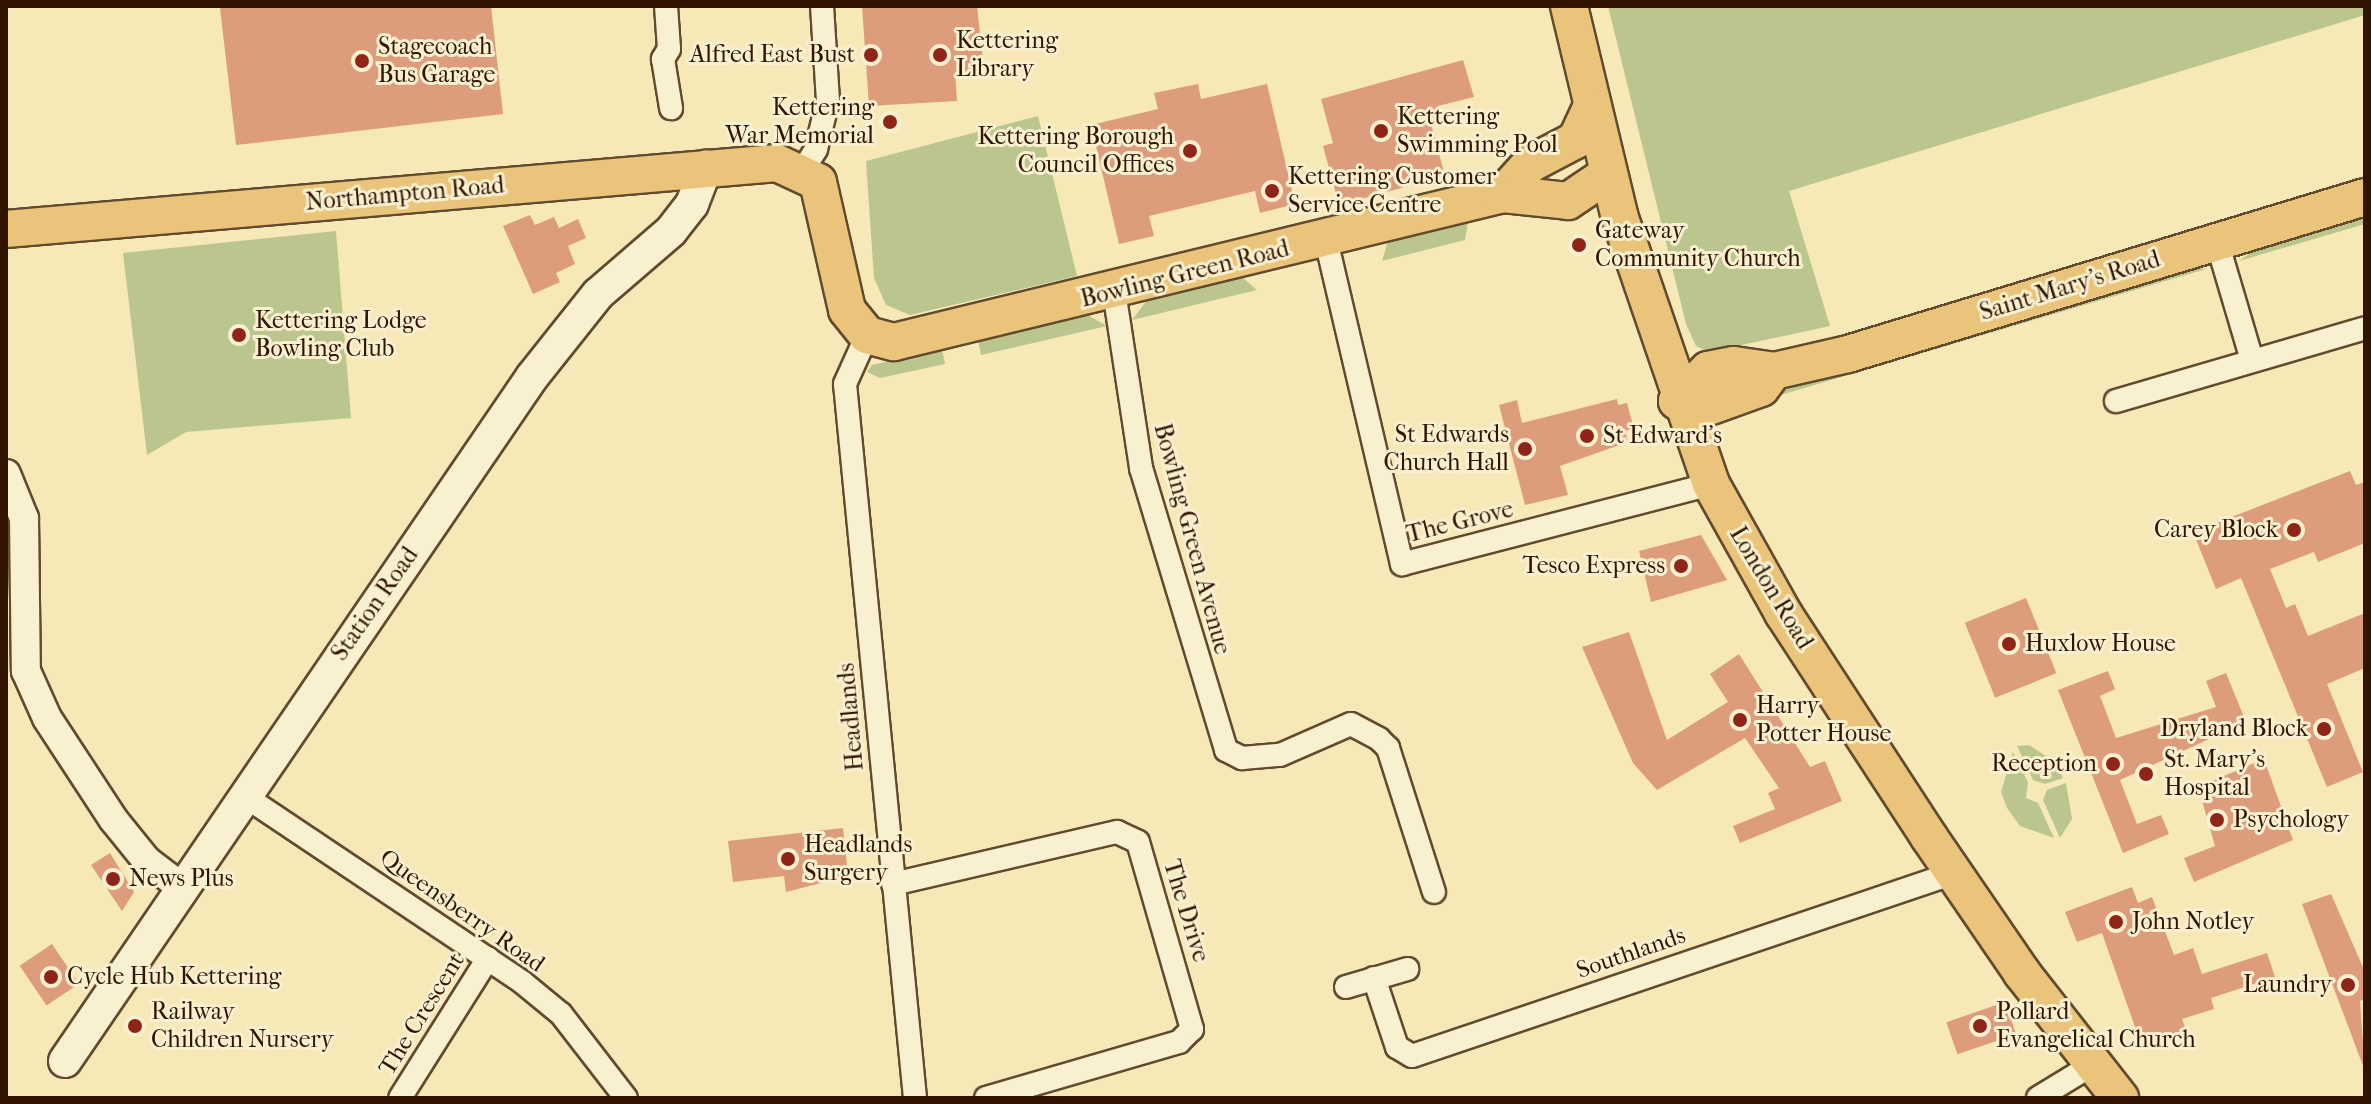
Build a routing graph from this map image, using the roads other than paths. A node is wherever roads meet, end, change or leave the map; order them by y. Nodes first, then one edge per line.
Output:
1 (666, 6) edge
2 (822, 6) edge
3 (1569, 6) edge
4 (671, 108) dead end
5 (1591, 108) junction
6 (706, 167) junction
7 (803, 170) junction
8 (1608, 174) junction
9 (1508, 187) junction
10 (2365, 197) edge
11 (1568, 201) junction
12 (6, 229) edge
13 (1623, 229) junction
14 (1326, 240) junction
15 (2217, 242) junction
16 (1114, 291) junction
17 (2365, 328) edge
18 (867, 335) junction
19 (2251, 357) junction
20 (1677, 401) junction
21 (2116, 401) dead end
22 (6, 474) edge
23 (1711, 484) junction
24 (243, 795) junction
25 (1954, 873) junction
26 (893, 884) junction
27 (180, 886) junction
28 (1434, 892) dead end
29 (488, 958) junction
30 (1407, 969) dead end
31 (1374, 978) junction
32 (1346, 987) dead end
33 (65, 1061) dead end
34 (2092, 1065) junction
35 (400, 1098) edge
36 (626, 1098) edge
37 (915, 1098) edge
38 (986, 1098) edge
39 (2038, 1098) edge
40 (2120, 1098) edge

1 - 4 street
2 - 7 street
3 - 5 main road, London Road
5 - 8 main road, London Road
5 - 9 main road
6 - 7 main road, Northampton Road
6 - 12 main road, Northampton Road
6 - 24 main road, Station Road
7 - 18 main road
8 - 9 main road, Bowling Green Road
8 - 11 main road
8 - 13 main road, London Road
9 - 11 main road, Bowling Green Road
9 - 14 main road, Bowling Green Road
10 - 15 main road, Saint Mary's Road
11 - 13 main road
13 - 20 main road, London Road
14 - 16 main road, Bowling Green Road
14 - 23 street, The Grove
15 - 19 street
15 - 20 main road, Saint Mary's Road
16 - 18 main road, Bowling Green Road
16 - 28 street, Bowling Green Avenue
17 - 19 street
18 - 26 street, Headlands
19 - 21 street
20 - 23 main road, London Road
22 - 27 street
23 - 25 main road, London Road
24 - 27 main road, Station Road
24 - 29 street, Queensberry Road
25 - 31 street, Southlands
25 - 34 main road, London Road
26 - 37 street, Headlands
26 - 38 street, The Drive
27 - 33 main road, Station Road
29 - 35 street, The Crescent
29 - 36 street, Queensberry Road
30 - 31 street
31 - 32 street
34 - 39 street
34 - 40 main road, London Road

